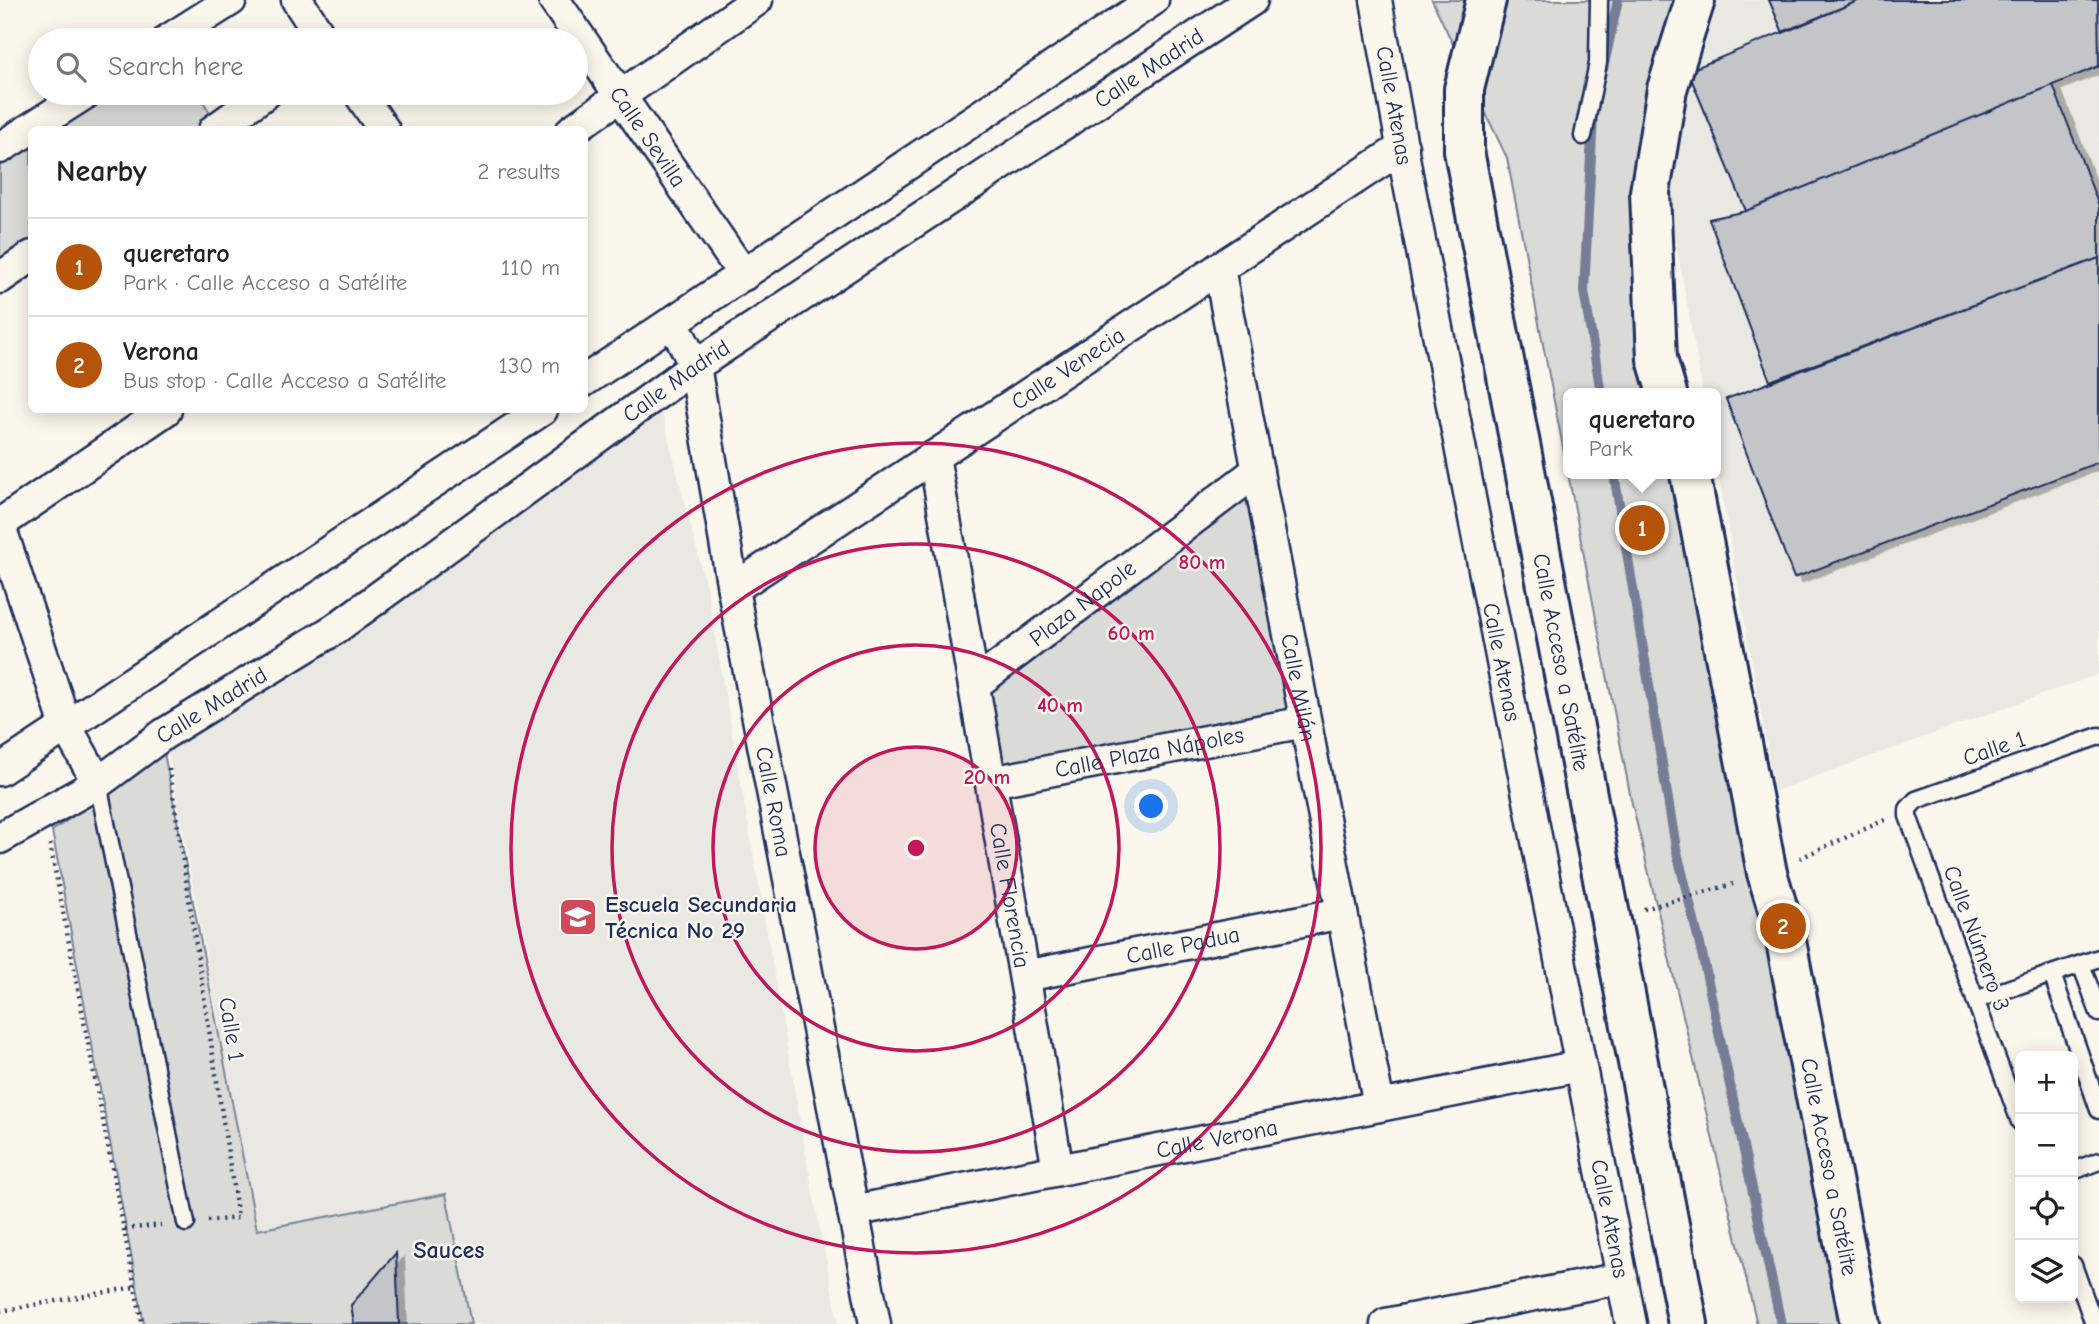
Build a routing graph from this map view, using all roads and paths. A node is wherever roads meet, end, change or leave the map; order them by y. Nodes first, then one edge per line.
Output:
1 (231, 0) edge
2 (298, 0) edge
3 (554, 0) edge
4 (758, 0) edge
5 (1153, 0) edge
6 (1252, 0) edge
7 (1376, 0) edge
8 (1599, 0) edge
9 (1695, 0) edge
10 (1483, 4) edge
11 (187, 28) edge
12 (316, 28) edge
13 (573, 28) edge
14 (588, 49) edge
15 (620, 96) junction
16 (67, 105) edge
17 (250, 105) edge
18 (367, 105) edge
19 (34, 126) edge
20 (220, 126) edge
21 (381, 126) edge
22 (578, 126) edge
23 (28, 130) edge
24 (1583, 136) dead end
25 (1403, 147) junction
26 (0, 148) edge
27 (28, 259) edge
28 (1219, 268) junction
29 (744, 275) junction
30 (0, 278) edge
31 (673, 322) junction
32 (695, 366) junction
33 (588, 378) edge
34 (1666, 388) edge
35 (162, 413) edge
36 (537, 413) edge
37 (934, 456) junction
38 (1258, 470) junction
39 (1691, 479) edge
40 (0, 525) edge
41 (733, 589) junction
42 (974, 685) junction
43 (1306, 722) junction
44 (66, 726) junction
45 (164, 734) junction
46 (2099, 736) edge
47 (0, 770) edge
48 (991, 782) junction
49 (98, 783) junction
50 (1908, 809) junction
51 (44, 812) junction
52 (0, 838) edge
53 (1767, 873) junction
54 (1724, 887) dead end
55 (1660, 905) dead end
56 (1342, 913) junction
57 (2099, 958) edge
58 (2081, 964) junction
59 (2052, 974) junction
60 (1025, 976) junction
61 (1975, 1000) junction
62 (2099, 1013) edge
63 (1580, 1066) junction
64 (1379, 1106) junction
65 (2099, 1110) edge
66 (2017, 1114) edge
67 (2099, 1161) edge
68 (2078, 1169) edge
69 (1058, 1170) junction
70 (853, 1211) junction
71 (186, 1223) junction
72 (125, 1229) junction
73 (1622, 1278) junction
74 (2078, 1279) edge
75 (135, 1287) junction
76 (0, 1311) edge
77 (142, 1324) edge
78 (875, 1324) edge
79 (1386, 1324) edge
80 (1631, 1324) edge
81 (1688, 1324) edge
82 (1860, 1324) edge
83 (2094, 1324) edge

1 - 11 street
2 - 12 street
3 - 13 street, Calle Sevilla
4 - 15 street
5 - 29 street
6 - 32 street, Calle Madrid
7 - 25 street, Calle Atenas
8 - 24 lane
9 - 34 main road
10 - 81 main road, Calle Acceso a Satélite
14 - 15 street, Calle Sevilla
15 - 22 street
15 - 29 street, Calle Sevilla
16 - 19 street
17 - 20 street
18 - 21 street
23 - 26 street
25 - 28 street, Calle Venecia
25 - 63 street, Calle Atenas
27 - 30 street
28 - 37 street, Calle Venecia
28 - 38 street, Calle Milán
29 - 31 street
31 - 32 street, Calle Roma
31 - 33 street
32 - 41 street, Calle Roma
32 - 45 street, Calle Madrid
35 - 40 street
36 - 44 street
37 - 41 street, Calle Venecia
37 - 42 street, Calle Florencia
38 - 42 street, Plaza Napole
38 - 43 street, Calle Milán
39 - 53 main road, Calle Acceso a Satélite
40 - 44 street
41 - 70 street, Calle Roma
42 - 48 street, Calle Florencia
43 - 48 street, Calle Plaza Nápoles
43 - 56 street, Calle Milán
44 - 47 street
44 - 49 street
45 - 49 street, Calle Madrid
45 - 71 path, Calle 1
46 - 50 lane, Calle 1
48 - 60 street, Calle Florencia
49 - 51 street, Calle Madrid
49 - 71 lane
50 - 53 path
50 - 61 lane, Calle Número 3
51 - 52 street, Calle Madrid
51 - 72 path
53 - 82 main road, Calle Acceso a Satélite
54 - 55 path
56 - 60 street, Calle Padua
56 - 64 street, Calle Milán
57 - 58 lane
58 - 59 lane
58 - 62 lane
59 - 61 lane
59 - 65 lane
60 - 69 street, Calle Florencia
61 - 66 lane, Calle Número 3
63 - 64 street, Calle Verona
63 - 73 street, Calle Atenas
64 - 69 street, Calle Verona
67 - 68 lane
69 - 70 street, Calle Verona
70 - 78 street, Calle Roma
71 - 72 path, Calle 1
72 - 75 path
73 - 79 street
73 - 80 street, Calle Atenas
74 - 83 lane
75 - 76 path
75 - 77 path

